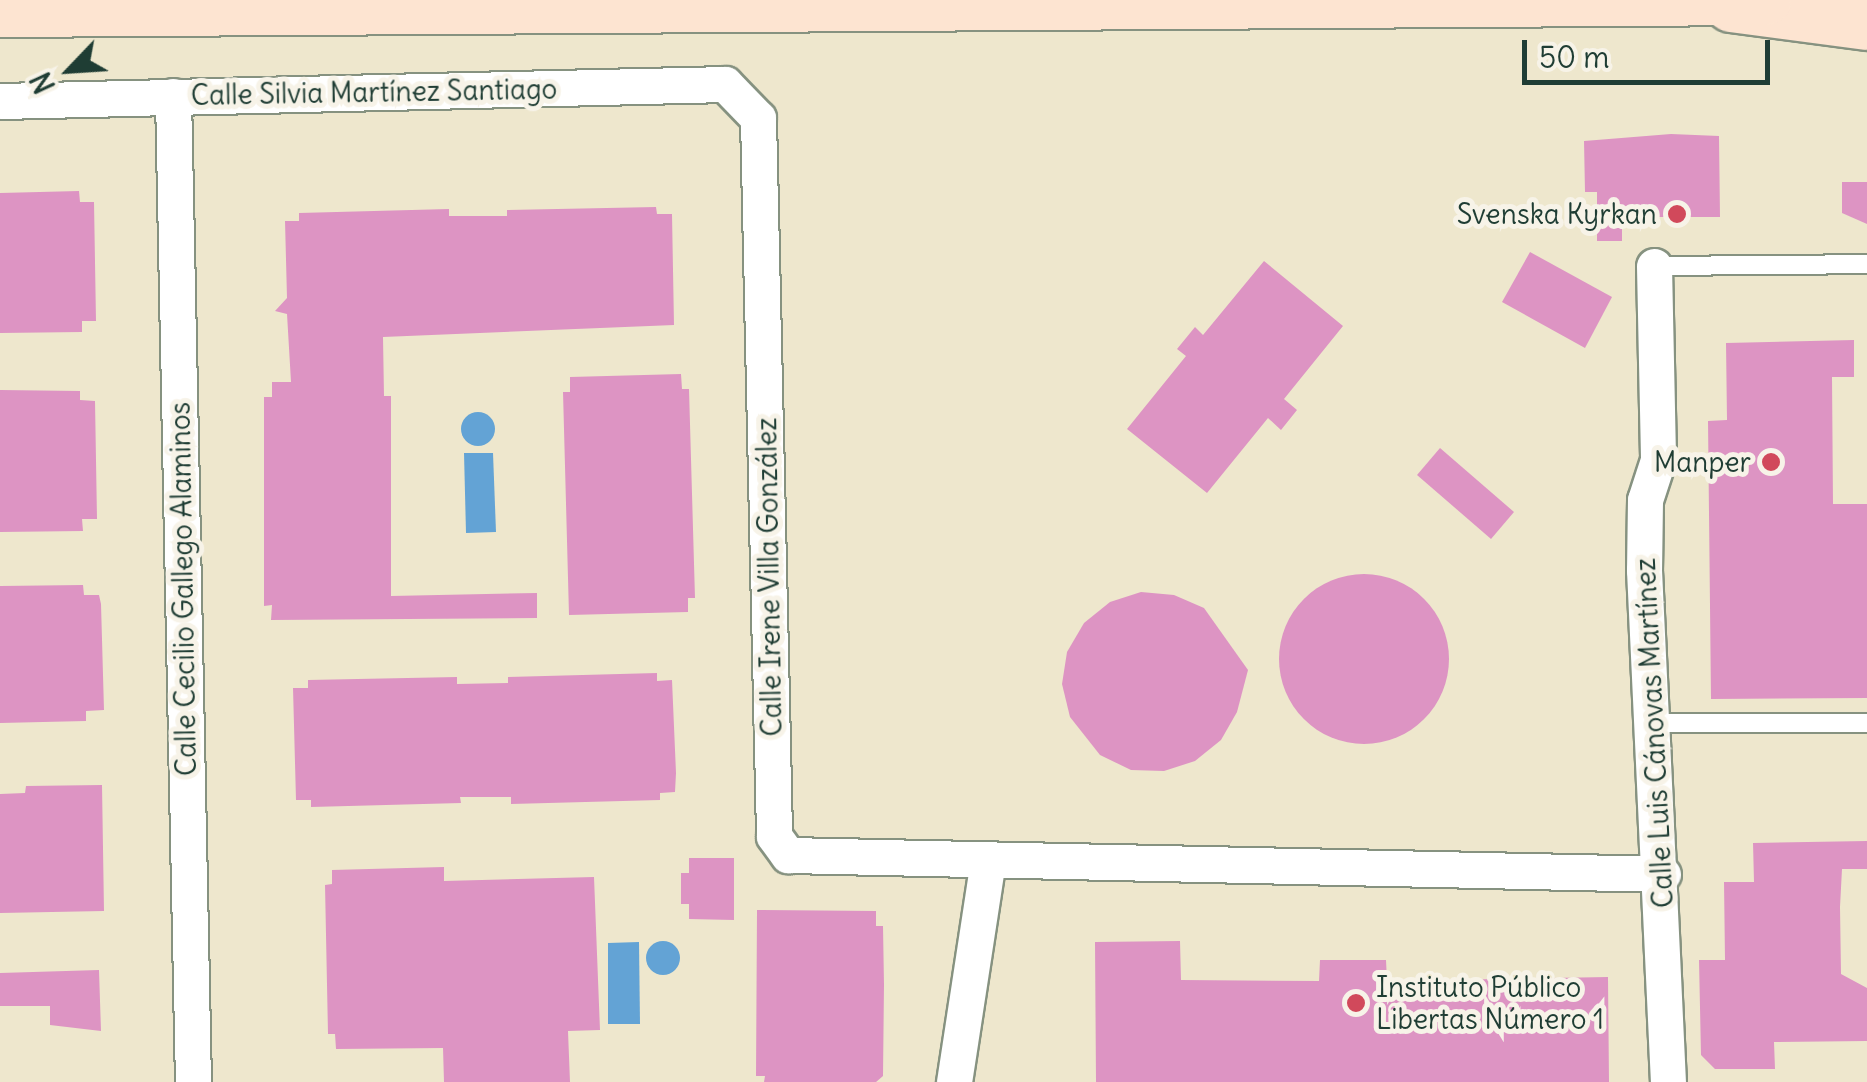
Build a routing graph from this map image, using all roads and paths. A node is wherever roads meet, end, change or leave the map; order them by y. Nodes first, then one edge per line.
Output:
1 (1766, 0) edge
2 (264, 4) edge
3 (353, 4) edge
4 (1711, 4) junction
5 (0, 12) edge
6 (1867, 25) edge
7 (173, 96) junction
8 (0, 101) edge
9 (742, 101) joint
10 (1867, 264) edge
11 (1654, 266) joint
12 (1648, 723) junction
13 (1867, 723) edge
14 (988, 860) junction
15 (1663, 874) junction
16 (193, 1082) edge
17 (954, 1082) edge
18 (1668, 1082) edge

1 - 4 main road
2 - 3 main road
2 - 5 main road
3 - 4 main road
4 - 6 main road
7 - 8 street, Calle Silvia Martínez Santiago
7 - 9 street, Calle Silvia Martínez Santiago
7 - 16 street, Calle Cecilio Gallego Alaminos
9 - 14 street, Calle Irene Villa González
10 - 11 lane
11 - 12 street, Calle Luis Cánovas Martínez
12 - 13 lane
12 - 15 street, Calle Luis Cánovas Martínez
14 - 15 street
14 - 17 street
15 - 18 street, Calle Luis Cánovas Martínez

